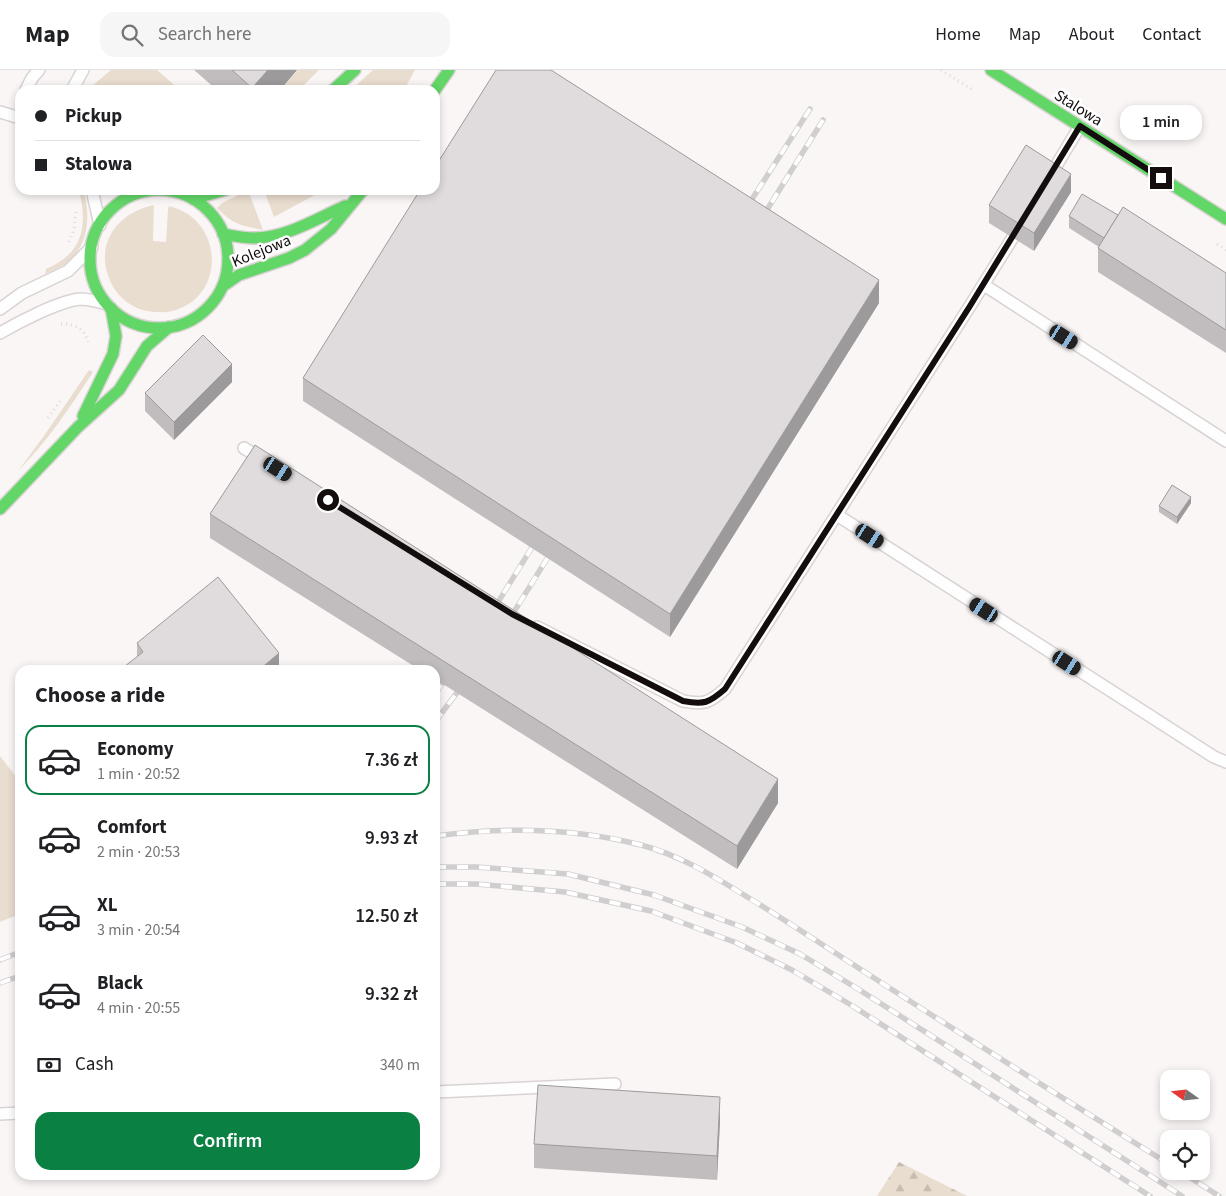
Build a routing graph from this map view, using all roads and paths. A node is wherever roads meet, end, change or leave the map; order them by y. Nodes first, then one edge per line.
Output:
1 (39, 70) edge
2 (83, 70) edge
3 (355, 70) edge
4 (449, 70) edge
5 (991, 70) edge
6 (28, 85) edge
7 (75, 85) edge
8 (338, 85) edge
9 (438, 85) edge
10 (0, 112) edge
11 (15, 116) edge
12 (1080, 126) junction
13 (1046, 183) edge
14 (93, 195) edge
15 (134, 195) edge
16 (184, 195) edge
17 (207, 195) edge
18 (358, 195) edge
19 (193, 199) junction
20 (352, 202) junction
21 (76, 208) dead end
22 (1025, 217) edge
23 (1226, 219) edge
24 (100, 225) junction
25 (223, 234) junction
26 (67, 246) dead end
27 (92, 247) junction
28 (984, 285) junction
29 (222, 286) junction
30 (109, 306) junction
31 (0, 309) edge
32 (52, 327) dead end
33 (169, 327) junction
34 (0, 333) edge
35 (89, 346) dead end
36 (62, 396) dead end
37 (46, 420) dead end
38 (78, 427) junction
39 (1226, 441) edge
40 (244, 448) dead end
41 (270, 463) edge
42 (0, 510) edge
43 (837, 515) junction
44 (529, 623) edge
45 (1226, 762) edge
46 (615, 1084) dead end
47 (440, 1092) edge
48 (15, 1113) edge
49 (0, 1114) edge

1 - 6 lane
2 - 7 lane
3 - 8 street
4 - 9 street
5 - 12 street, Stalowa
10 - 11 lane
12 - 13 lane
12 - 23 street, Stalowa
14 - 24 lane
15 - 24 street
16 - 19 street
17 - 19 street
18 - 20 street, Kolejowa
19 - 25 street
20 - 25 street, Kolejowa
20 - 29 street, Kolejowa
21 - 26 path
22 - 28 lane
24 - 27 street
25 - 29 street
27 - 30 street
27 - 31 lane
28 - 39 lane
28 - 43 lane
29 - 33 street
30 - 33 street
30 - 34 lane
30 - 38 street
32 - 35 path
33 - 38 street
36 - 37 path
38 - 42 street
40 - 41 lane
43 - 44 lane
43 - 45 lane
46 - 47 lane
48 - 49 lane

